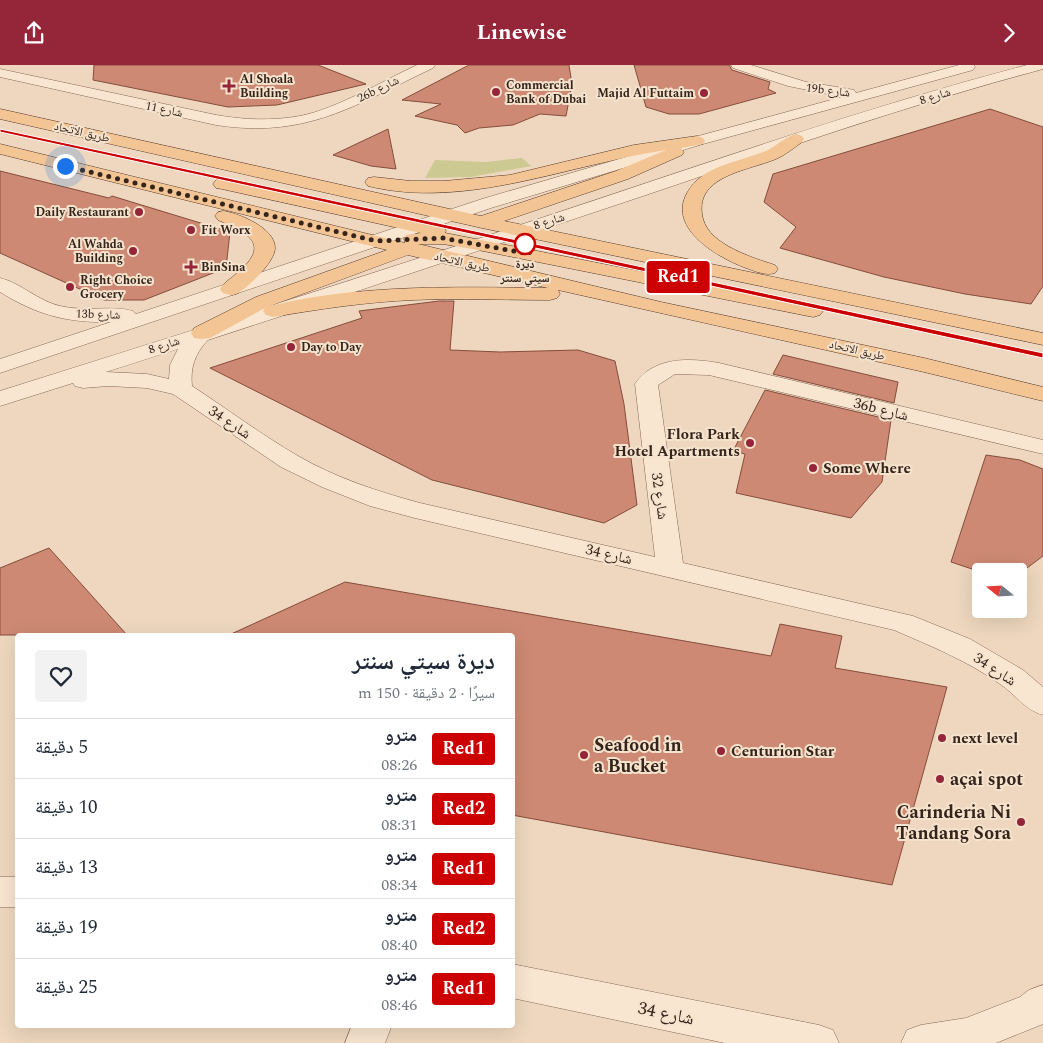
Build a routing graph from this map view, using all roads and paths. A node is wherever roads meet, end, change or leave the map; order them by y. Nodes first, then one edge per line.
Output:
1 (397, 65) edge
2 (738, 65) edge
3 (977, 65) edge
4 (1005, 65) edge
5 (1043, 65) edge
6 (424, 67) edge
7 (0, 73) edge
8 (979, 82) junction
9 (788, 84) junction
10 (868, 94) junction
11 (807, 111) junction
12 (329, 113) joint
13 (0, 114) edge
14 (796, 139) junction
15 (697, 141) junction
16 (0, 148) edge
17 (236, 167) junction
18 (158, 171) dead end
19 (203, 180) dead end
20 (181, 193) junction
21 (483, 222) junction
22 (521, 230) junction
23 (438, 234) junction
24 (376, 241) junction
25 (478, 243) junction
26 (407, 248) junction
27 (0, 284) edge
28 (230, 289) junction
29 (590, 291) junction
30 (160, 311) junction
31 (273, 311) junction
32 (829, 314) dead end
33 (922, 314) junction
34 (40, 321) junction
35 (867, 322) dead end
36 (202, 333) junction
37 (1043, 339) edge
38 (1043, 350) edge
39 (0, 366) edge
40 (720, 370) joint
41 (181, 389) junction
42 (25, 390) junction
43 (1043, 394) edge
44 (0, 399) edge
45 (1043, 447) edge
46 (670, 568) junction
47 (1043, 704) edge
48 (0, 892) edge
49 (15, 892) edge
50 (515, 982) edge
51 (1043, 1002) edge
52 (371, 1028) edge
53 (365, 1043) edge
54 (819, 1043) edge
55 (921, 1043) edge

1 - 6 street
2 - 9 street, 19b شارع
3 - 10 street, شارع 8
4 - 8 street
5 - 8 street, شارع 8
6 - 12 street, 26b شارع
7 - 12 street, شارع 11
8 - 14 street, شارع 8
9 - 10 street, 19b شارع
9 - 11 street, 19b شارع
10 - 11 street, شارع 8
11 - 15 street, شارع 8
13 - 17 main road, طريق الاتحاد
14 - 22 street, شارع 8
14 - 33 main road
15 - 17 main road
15 - 21 main road
15 - 23 street, شارع 8
16 - 18 main road
16 - 20 main road, طريق الاتحاد
17 - 23 main road, طريق الاتحاد
19 - 23 main road
20 - 24 main road, طريق الاتحاد
20 - 28 main road
21 - 22 main road
21 - 23 main road
22 - 23 main road
22 - 25 street, شارع 8
22 - 33 main road
23 - 24 main road
23 - 25 street, شارع 8
23 - 26 main road, طريق الاتحاد
23 - 29 main road, طريق الاتحاد
23 - 31 street, شارع 8
24 - 26 main road, طريق الاتحاد
24 - 28 street
25 - 32 main road
26 - 36 main road
27 - 34 street, 13b شارع
28 - 30 street
29 - 31 main road
29 - 43 main road, طريق الاتحاد
30 - 34 street, 13b شارع
30 - 39 street
31 - 36 street, شارع 8
33 - 37 main road
34 - 39 street
35 - 38 main road
36 - 41 street
36 - 42 street, شارع 8
40 - 45 street, 36b شارع
40 - 46 street, شارع 32
41 - 42 street, شارع 34
41 - 46 street, شارع 34
42 - 44 street, شارع 8
46 - 47 street, شارع 34
48 - 49 street
50 - 54 street, شارع 34
51 - 55 street
52 - 53 street

